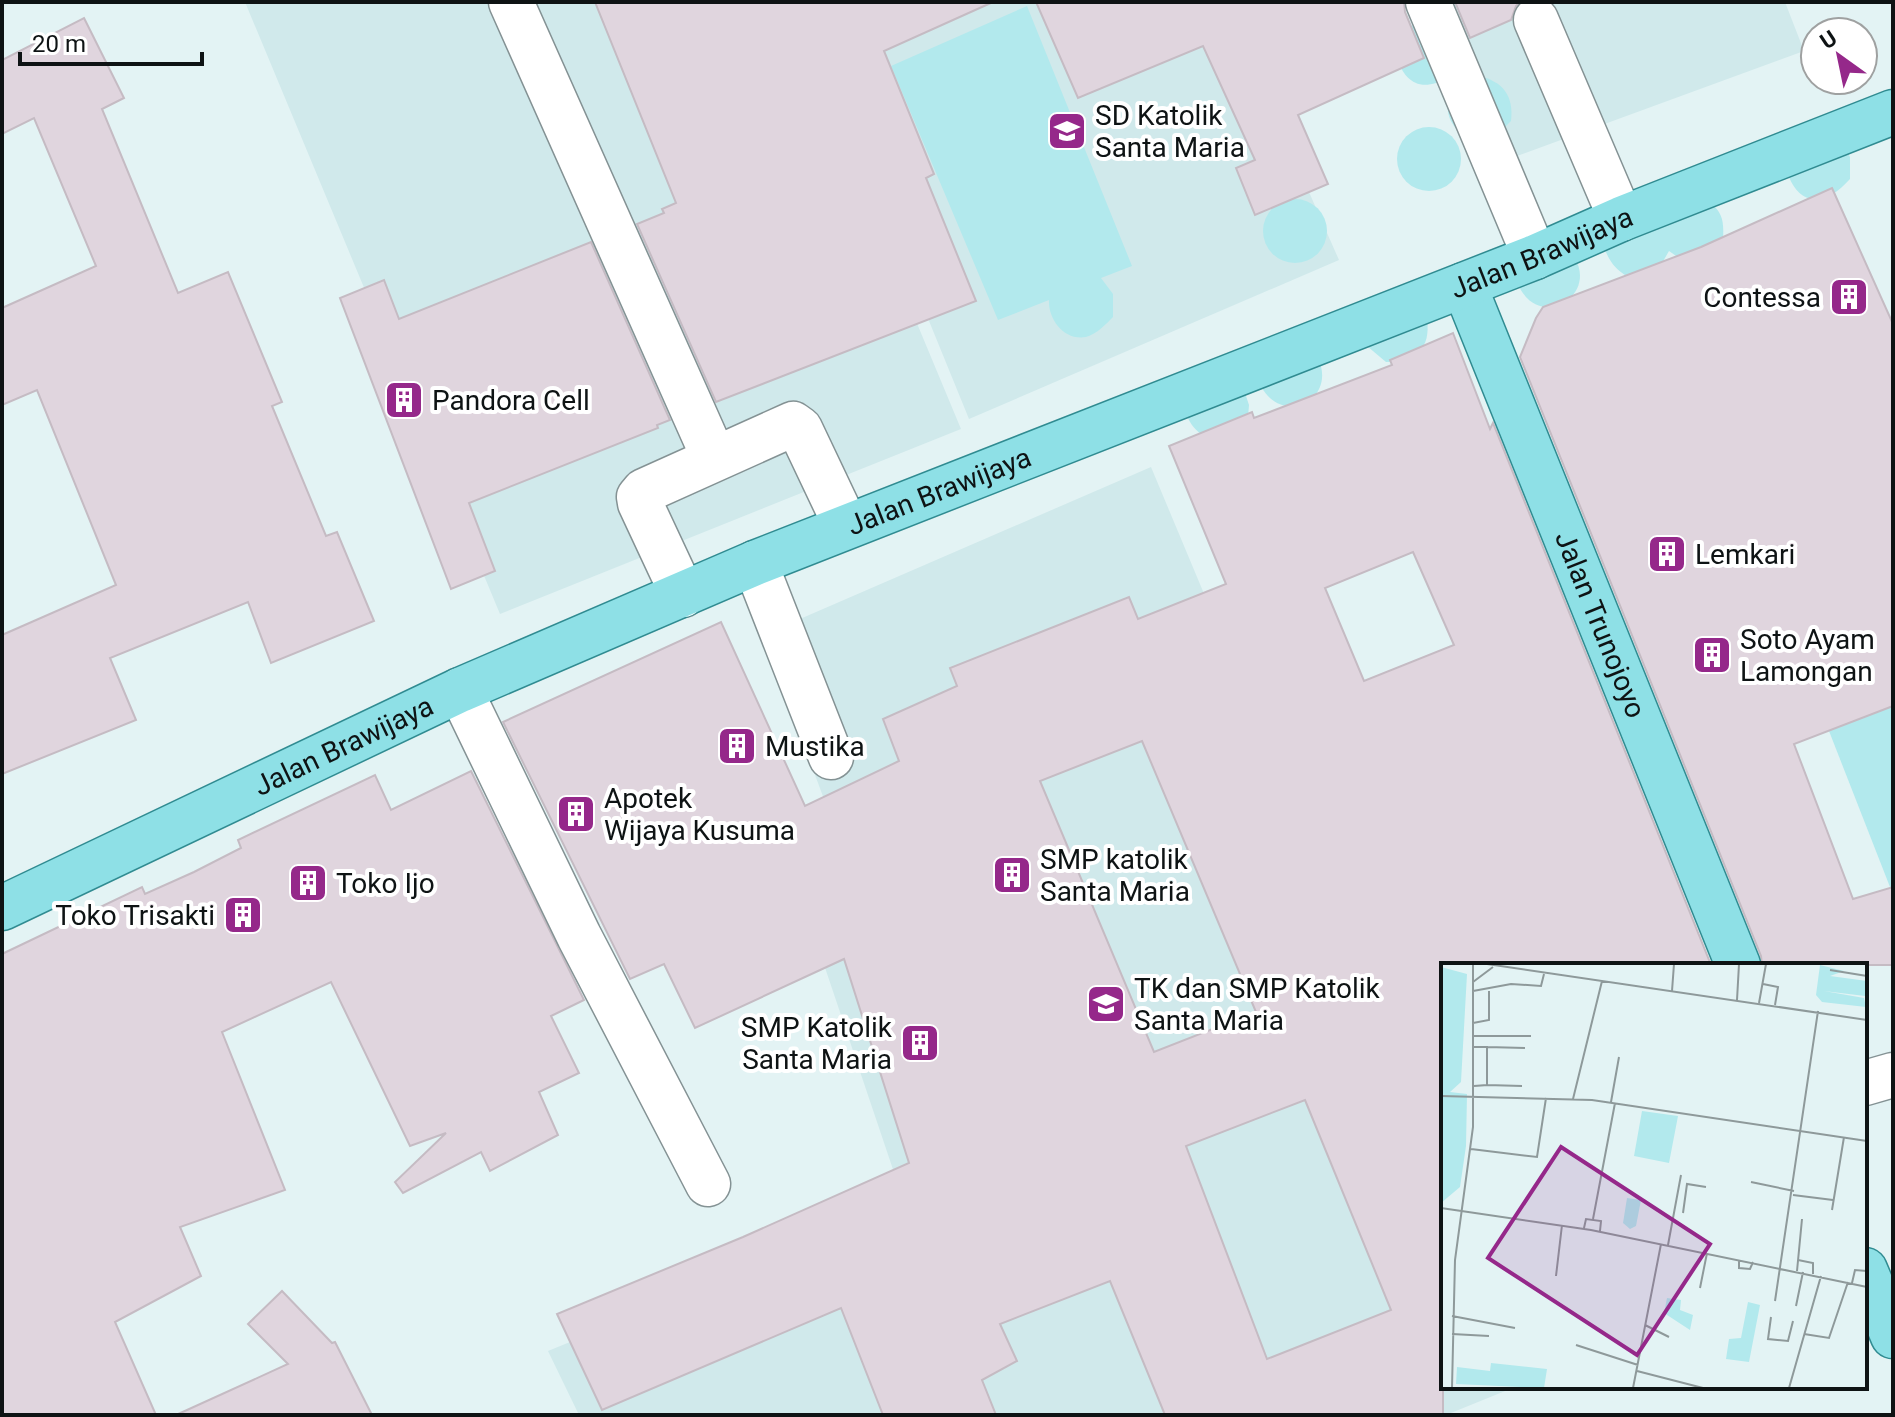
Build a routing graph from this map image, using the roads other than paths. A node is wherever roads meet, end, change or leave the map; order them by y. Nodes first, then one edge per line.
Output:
1 (511, 2) edge
2 (1428, 2) edge
3 (1536, 20) dead end
4 (1893, 112) edge
5 (1621, 219) junction
6 (1535, 257) junction
7 (1464, 285) junction
8 (714, 458) junction
9 (846, 526) junction
10 (755, 563) junction
11 (683, 595) junction
12 (460, 690) junction
13 (831, 757) dead end
14 (2, 908) edge
15 (1737, 963) edge
16 (1893, 1075) edge
17 (1867, 1082) edge
18 (708, 1184) dead end
19 (1867, 1275) edge
20 (1893, 1336) edge

1 - 8 street
2 - 6 street
3 - 5 street
4 - 5 main road, Jalan Brawijaya
5 - 6 main road, Jalan Brawijaya
6 - 7 main road, Jalan Brawijaya
7 - 9 main road, Jalan Brawijaya
7 - 15 main road, Jalan Trunojoyo
8 - 9 street
8 - 11 street
9 - 10 main road, Jalan Brawijaya
10 - 11 main road, Jalan Brawijaya
10 - 13 street
11 - 12 main road, Jalan Brawijaya
12 - 14 main road, Jalan Brawijaya
12 - 18 street
16 - 17 street
19 - 20 main road

